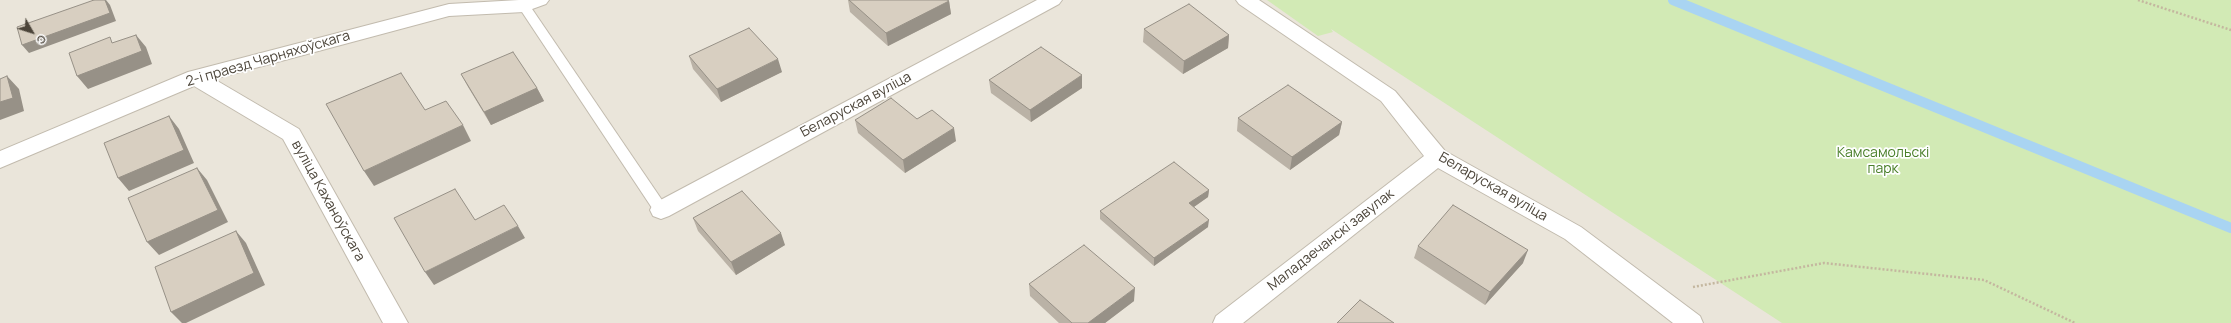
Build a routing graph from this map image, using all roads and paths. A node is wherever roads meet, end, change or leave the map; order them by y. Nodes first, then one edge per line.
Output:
1 (1052, 0) edge
2 (1246, 0) edge
3 (2138, 0) edge
4 (531, 3) edge
5 (452, 5) edge
6 (2231, 30) edge
7 (195, 77) junction
8 (1437, 157) junction
9 (0, 160) edge
10 (661, 210) joint
11 (1654, 295) junction
12 (396, 323) edge
13 (1225, 323) edge
14 (1691, 323) edge
15 (2076, 323) edge

1 - 10 street, Беларуская вуліца
2 - 8 street, Беларуская вуліца
3 - 6 path
4 - 5 street, 2-і праезд Чарняхоўскага
4 - 10 lane
5 - 7 street, 2-і праезд Чарняхоўскага
7 - 9 street, 2-і праезд Чарняхоўскага
7 - 12 street, вуліца Каханоўскага
8 - 11 street, Беларуская вуліца
8 - 13 street, Маладзечанскі завулак
11 - 14 street, Беларуская вуліца
11 - 15 path

